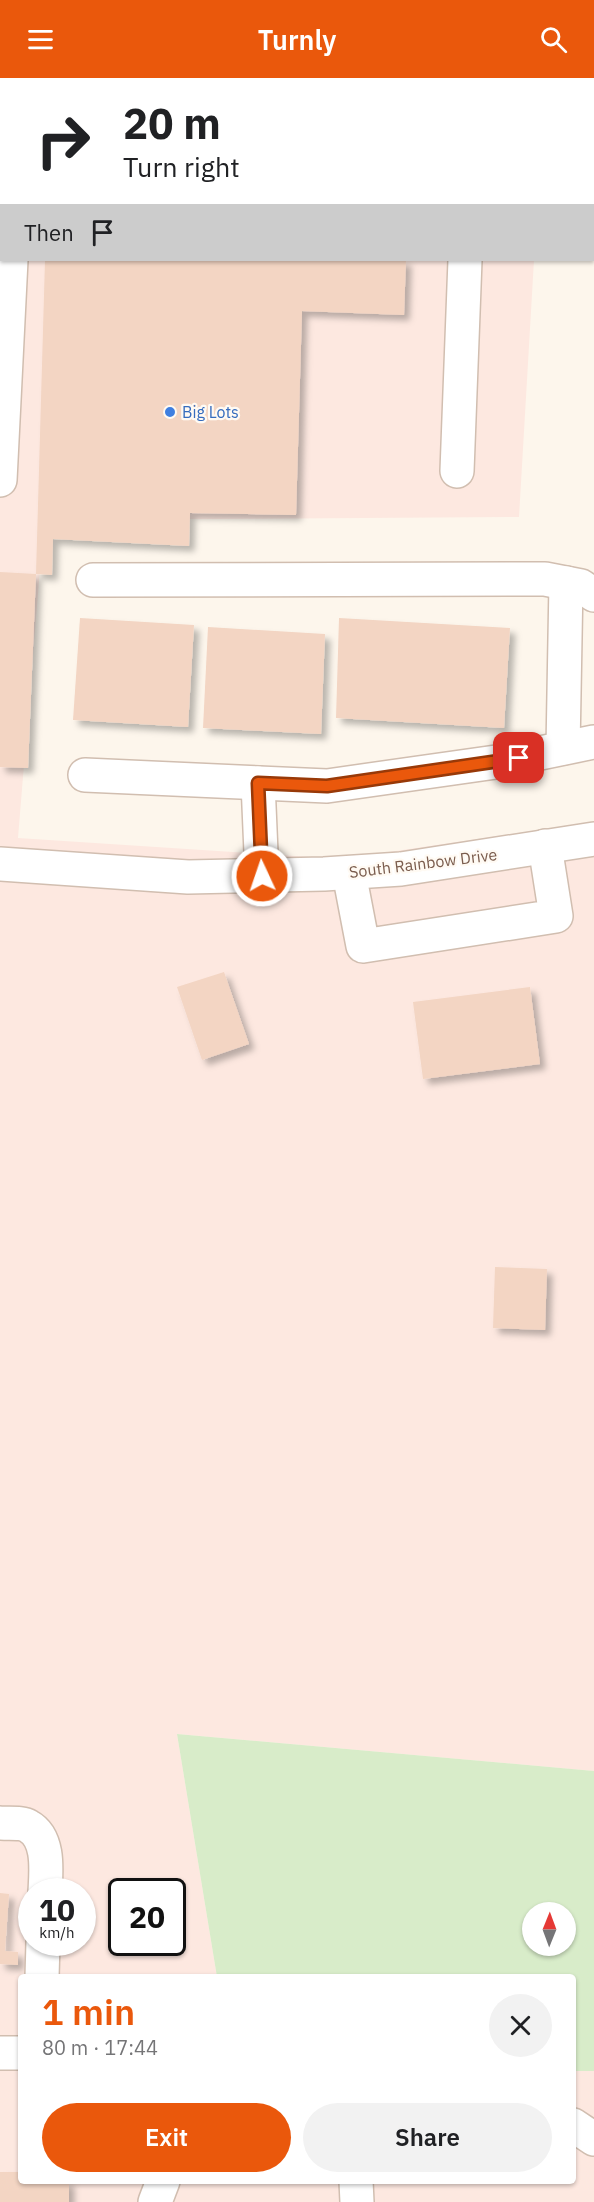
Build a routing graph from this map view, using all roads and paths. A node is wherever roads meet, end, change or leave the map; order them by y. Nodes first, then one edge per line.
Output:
1 (11, 261) edge
2 (465, 261) edge
3 (457, 471) dead end
4 (0, 480) edge
5 (93, 580) dead end
6 (580, 589) edge
7 (579, 745) edge
8 (85, 775) dead end
9 (258, 783) junction
10 (594, 839) edge
11 (545, 846) junction
12 (0, 864) edge
13 (349, 873) junction
14 (262, 876) junction
15 (0, 1823) edge
16 (45, 1878) edge
17 (43, 1956) edge
18 (42, 1974) edge
19 (0, 2053) edge
20 (18, 2053) edge
21 (576, 2127) edge
22 (594, 2139) edge
23 (162, 2184) edge
24 (155, 2202) edge

1 - 4 street
2 - 3 street
5 - 6 street
6 - 7 street
7 - 9 street
8 - 9 street
9 - 14 street
10 - 11 street, South Rainbow Drive
11 - 13 street, South Rainbow Drive
11 - 13 street
12 - 14 street, South Rainbow Drive
13 - 14 street, South Rainbow Drive
15 - 16 street
17 - 18 street
19 - 20 street
21 - 22 street
23 - 24 street

